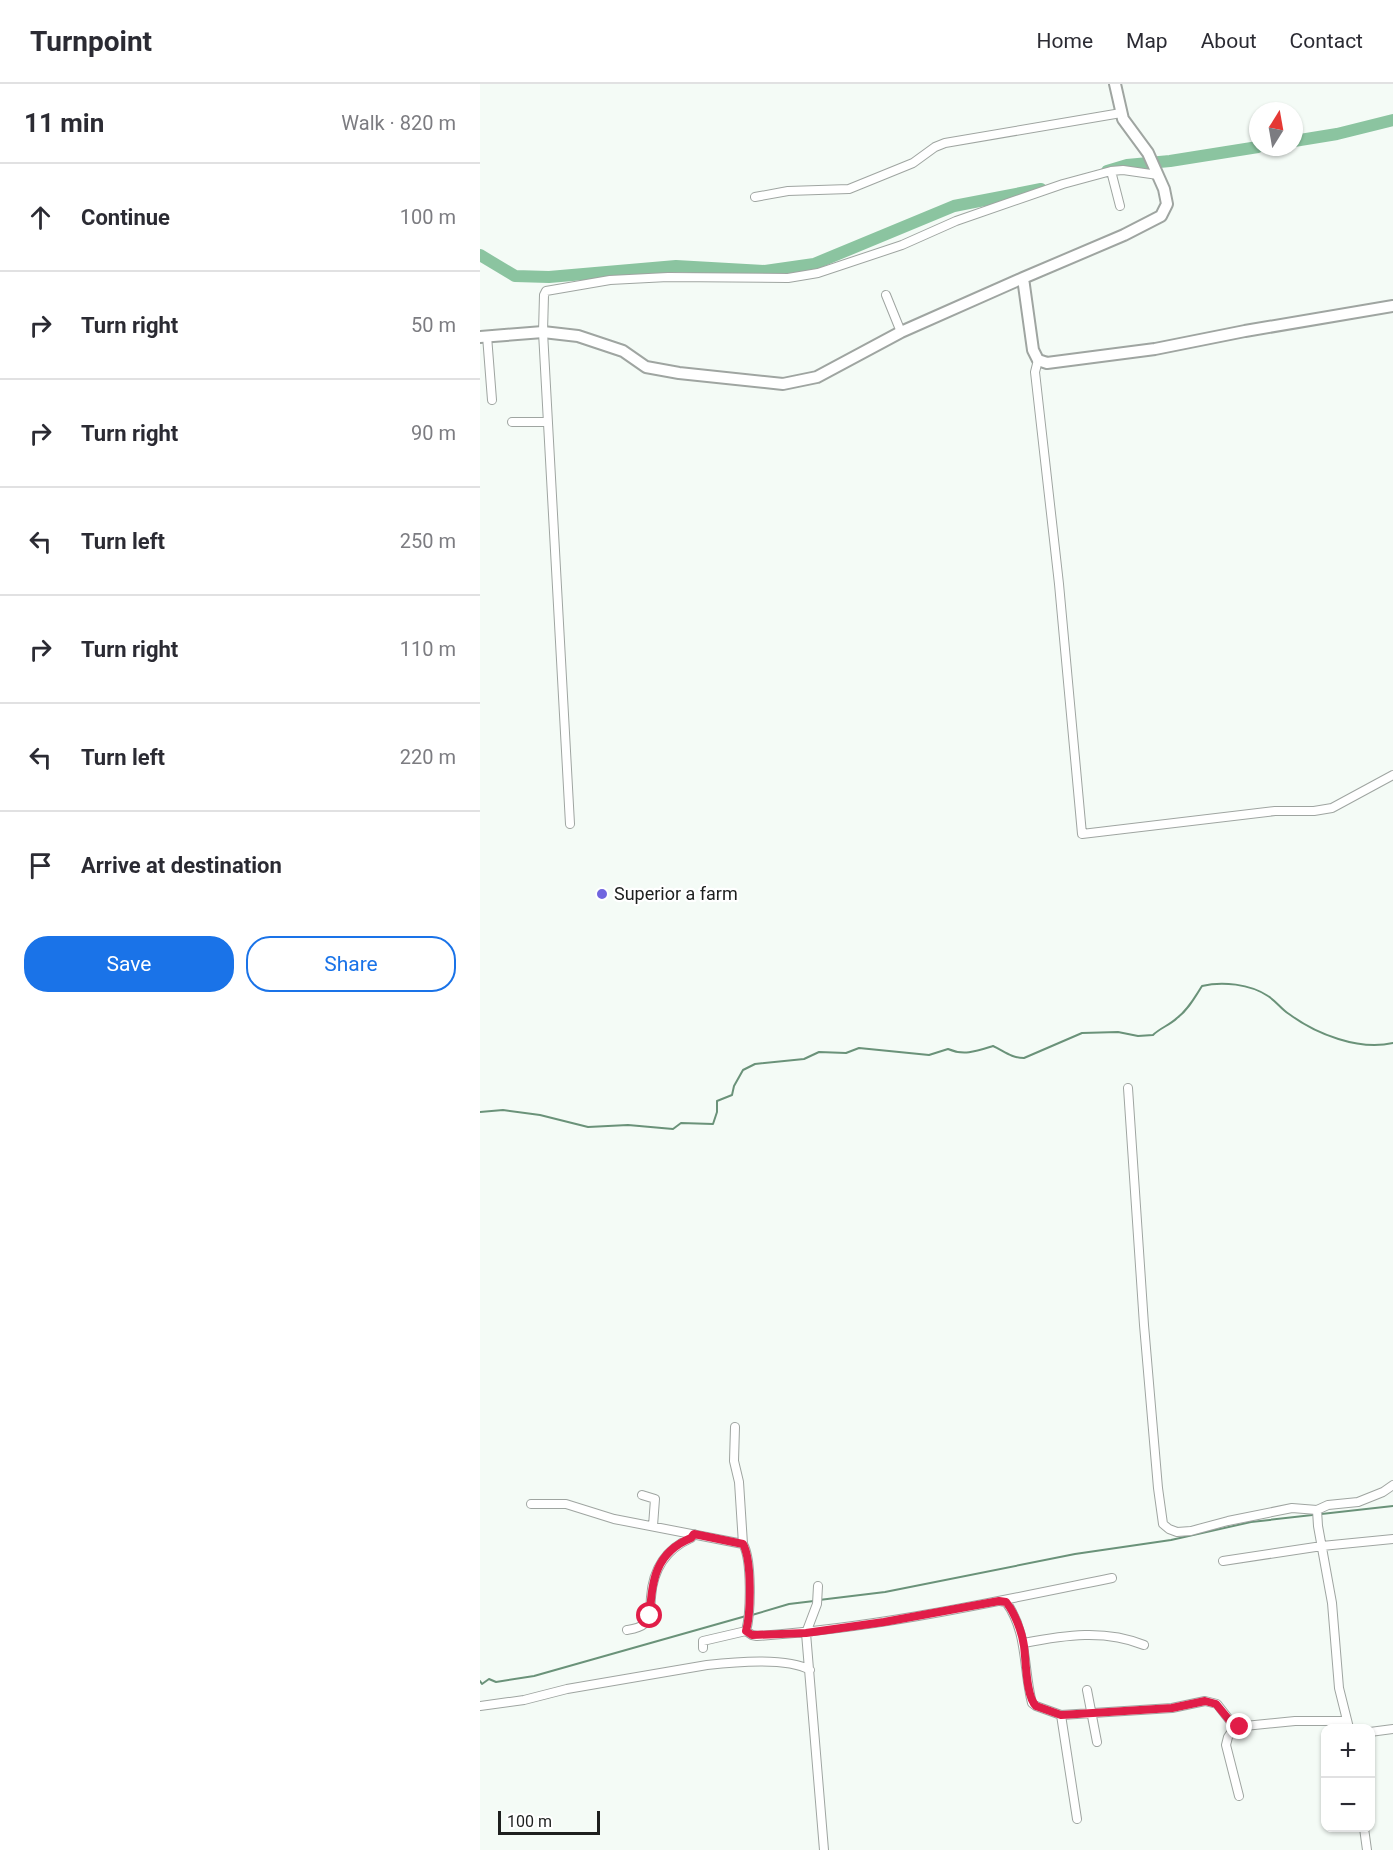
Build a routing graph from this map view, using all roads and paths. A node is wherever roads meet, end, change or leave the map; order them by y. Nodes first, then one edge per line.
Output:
1 (1115, 84) edge
2 (1121, 113) junction
3 (1111, 171) junction
4 (1157, 173) junction
5 (755, 196) dead end
6 (1120, 206) dead end
7 (1023, 278) junction
8 (886, 295) dead end
9 (1393, 306) edge
10 (543, 332) junction
11 (901, 332) junction
12 (483, 336) edge
13 (1038, 360) junction
14 (492, 400) dead end
15 (512, 422) dead end
16 (547, 422) junction
17 (1393, 775) edge
18 (570, 824) dead end
19 (1128, 1088) dead end
20 (735, 1427) dead end
21 (1393, 1485) edge
22 (642, 1495) dead end
23 (531, 1504) dead end
24 (1317, 1512) junction
25 (653, 1526) junction
26 (694, 1534) junction
27 (1393, 1539) edge
28 (743, 1544) junction
29 (1322, 1546) junction
30 (1223, 1561) dead end
31 (1112, 1578) dead end
32 (818, 1586) dead end
33 (999, 1601) junction
34 (627, 1630) dead end
35 (746, 1631) junction
36 (806, 1633) junction
37 (1024, 1643) junction
38 (1144, 1645) dead end
39 (703, 1648) dead end
40 (810, 1670) junction
41 (1087, 1690) dead end
42 (480, 1706) edge
43 (1092, 1713) junction
44 (1061, 1715) junction
45 (1335, 1724) edge
46 (1348, 1724) edge
47 (1235, 1727) junction
48 (1393, 1729) edge
49 (1375, 1731) edge
50 (1097, 1742) dead end
51 (1239, 1796) dead end
52 (1077, 1819) dead end
53 (1365, 1832) edge
54 (824, 1850) edge
55 (1367, 1850) edge

1 - 2 street
2 - 4 street
2 - 5 street
3 - 4 street
3 - 6 street
3 - 10 street
4 - 7 street
7 - 11 street
7 - 13 street
8 - 11 street
9 - 13 street
10 - 11 street
10 - 12 street
10 - 16 street
12 - 14 street
13 - 17 street
15 - 16 street
16 - 18 street
19 - 24 street
20 - 28 street
21 - 24 street
22 - 25 street
23 - 25 street
24 - 29 street
25 - 26 street
26 - 28 street
26 - 34 street
27 - 29 street
28 - 35 street
29 - 30 street
29 - 46 street
31 - 33 street
32 - 36 street
33 - 36 street
33 - 37 street
35 - 36 street
35 - 39 street
36 - 40 street
37 - 38 street
37 - 44 street
40 - 42 street
40 - 54 street
41 - 43 street
43 - 44 street
43 - 47 street
43 - 50 street
44 - 52 street
45 - 47 street
47 - 51 street
48 - 49 street
53 - 55 street

